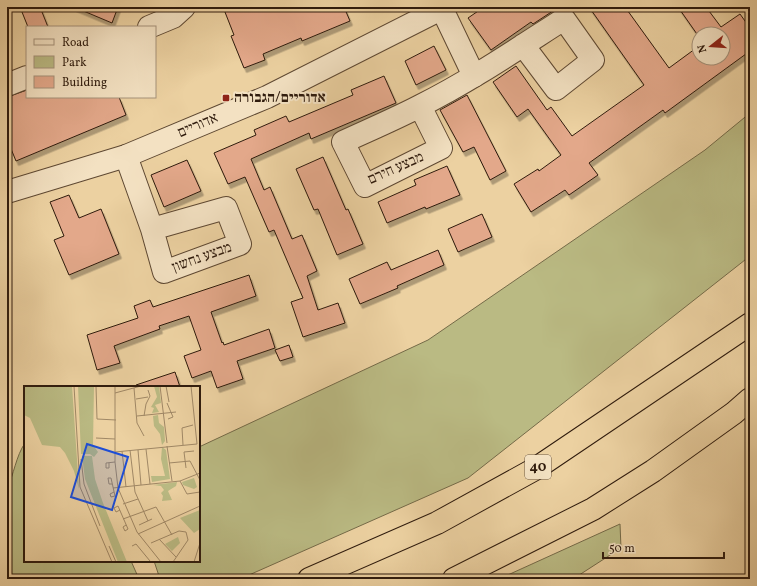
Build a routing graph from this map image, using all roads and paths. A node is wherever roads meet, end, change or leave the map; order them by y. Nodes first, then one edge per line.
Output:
1 (184, 7) edge
2 (443, 8) edge
3 (152, 26) edge
4 (523, 45) dead end
5 (474, 76) junction
6 (26, 77) edge
7 (7, 85) edge
8 (420, 106) dead end
9 (126, 156) junction
10 (7, 192) edge
11 (152, 229) dead end
12 (750, 324) edge
13 (750, 399) edge
14 (309, 579) edge
15 (454, 579) edge

1 - 3 street
2 - 5 street
2 - 9 street, אדוריים
4 - 5 street
5 - 8 street
6 - 7 street
9 - 10 street, אדוריים
9 - 11 street
12 - 14 highway, 40
13 - 15 highway

